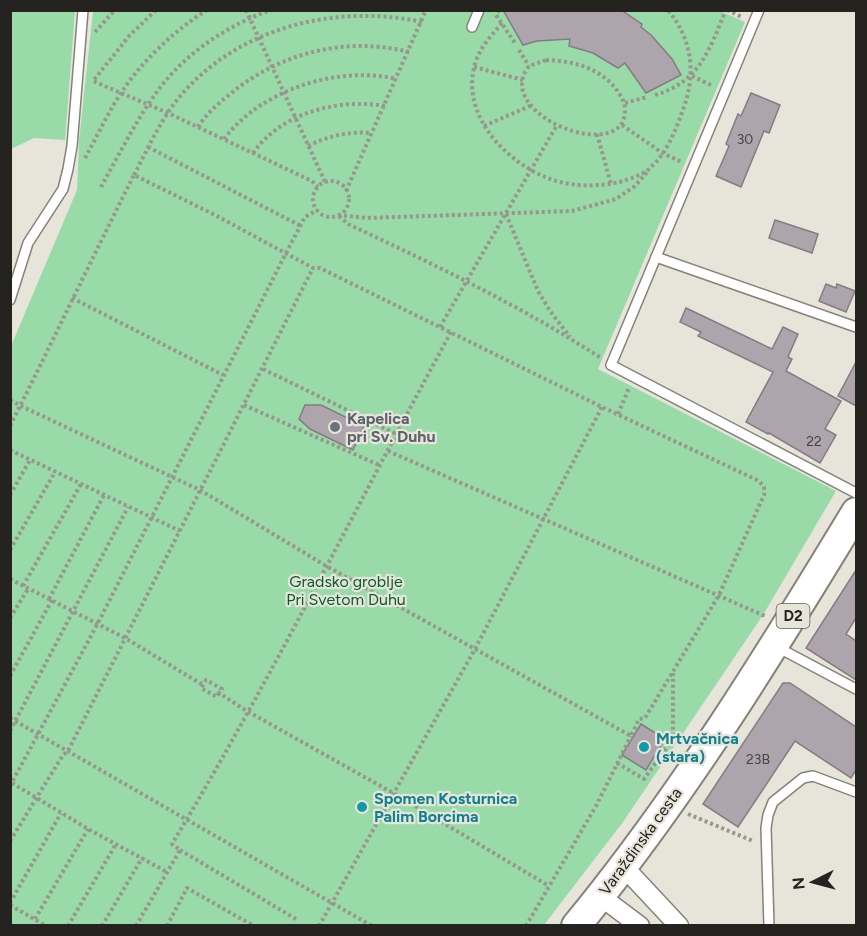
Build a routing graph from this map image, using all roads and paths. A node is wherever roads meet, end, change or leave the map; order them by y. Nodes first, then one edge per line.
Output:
1 (83, 10) edge
2 (115, 10) edge
3 (207, 10) edge
4 (246, 10) edge
5 (271, 10) edge
6 (426, 10) edge
7 (479, 10) edge
8 (499, 10) edge
9 (668, 10) edge
10 (726, 10) edge
11 (759, 10) edge
12 (155, 11) edge
13 (250, 19) junction
14 (422, 22) junction
15 (502, 23) junction
16 (472, 27) dead end
17 (95, 33) dead end
18 (259, 38) junction
19 (514, 43) dead end
20 (519, 50) dead end
21 (408, 52) junction
22 (271, 66) junction
23 (530, 66) junction
24 (474, 67) junction
25 (692, 76) junction
26 (397, 79) junction
27 (523, 80) junction
28 (718, 88) dead end
29 (121, 93) junction
30 (284, 93) junction
31 (655, 95) dead end
32 (647, 97) dead end
33 (625, 104) junction
34 (149, 105) junction
35 (532, 105) junction
36 (385, 106) junction
37 (168, 113) junction
38 (296, 119) junction
39 (557, 125) junction
40 (622, 125) junction
41 (484, 126) junction
42 (198, 127) junction
43 (372, 134) junction
44 (597, 134) junction
45 (224, 139) junction
46 (308, 146) junction
47 (148, 147) junction
48 (252, 153) junction
49 (664, 154) junction
50 (84, 159) dead end
51 (650, 169) junction
52 (531, 170) junction
53 (134, 175) junction
54 (325, 182) junction
55 (611, 184) junction
56 (101, 187) dead end
57 (318, 187) junction
58 (346, 190) junction
59 (317, 210) junction
60 (506, 214) junction
61 (338, 215) junction
62 (301, 226) junction
63 (286, 253) junction
64 (656, 257) junction
65 (313, 268) junction
66 (467, 280) junction
67 (72, 298) junction
68 (10, 300) edge
69 (440, 327) junction
70 (856, 327) edge
71 (451, 332) junction
72 (572, 340) junction
73 (611, 365) junction
74 (263, 369) junction
75 (223, 375) junction
76 (630, 375) junction
77 (10, 400) edge
78 (244, 405) junction
79 (21, 406) junction
80 (602, 407) junction
81 (618, 414) junction
82 (10, 426) edge
83 (396, 434) junction
84 (10, 450) edge
85 (388, 451) junction
86 (30, 460) junction
87 (379, 465) junction
88 (55, 472) junction
89 (172, 477) junction
90 (81, 484) junction
91 (200, 490) junction
92 (856, 493) edge
93 (10, 495) edge
94 (104, 495) junction
95 (128, 507) junction
96 (856, 512) edge
97 (152, 517) junction
98 (545, 519) junction
99 (180, 531) junction
100 (10, 550) edge
101 (328, 567) junction
102 (10, 579) edge
103 (23, 586) junction
104 (28, 588) junction
105 (719, 595) junction
106 (51, 599) junction
107 (74, 611) junction
108 (10, 618) edge
109 (98, 623) junction
110 (772, 632) junction
111 (125, 638) junction
112 (475, 649) junction
113 (673, 673) junction
114 (10, 676) edge
115 (203, 685) junction
116 (856, 689) edge
117 (219, 693) junction
118 (247, 711) junction
119 (10, 718) edge
120 (16, 721) junction
121 (10, 731) edge
122 (39, 735) junction
123 (631, 736) junction
124 (68, 751) junction
125 (617, 763) junction
126 (11, 784) edge
127 (856, 792) edge
128 (393, 793) junction
129 (36, 798) junction
130 (61, 813) junction
131 (687, 813) dead end
132 (187, 820) junction
133 (88, 829) junction
134 (10, 841) edge
135 (116, 844) junction
136 (767, 848) junction
137 (180, 850) junction
138 (142, 858) junction
139 (623, 866) junction
140 (167, 872) junction
141 (549, 886) junction
142 (600, 896) junction
143 (332, 903) junction
144 (10, 904) edge
145 (35, 919) junction
146 (296, 920) dead end
147 (46, 926) edge
148 (68, 926) edge
149 (102, 926) edge
150 (136, 926) edge
151 (167, 926) edge
152 (254, 926) edge
153 (319, 926) edge
154 (372, 926) edge
155 (526, 926) edge
156 (576, 926) edge
157 (640, 926) edge
158 (679, 926) edge
159 (769, 926) edge

1 - 68 lane
2 - 17 path
3 - 29 path
4 - 13 path
5 - 13 path
6 - 14 path
7 - 16 lane
8 - 15 path
9 - 25 path
10 - 25 path
11 - 64 lane
12 - 29 path
13 - 18 path
13 - 34 path
14 - 18 path
14 - 21 path
15 - 19 path
15 - 24 path
18 - 22 path
18 - 37 path
20 - 23 path
21 - 22 path
21 - 26 path
22 - 30 path
22 - 42 path
23 - 27 path
23 - 33 path
24 - 27 path
24 - 41 path
25 - 28 path
25 - 31 path
25 - 49 path
26 - 30 path
26 - 36 path
27 - 35 path
29 - 34 path
29 - 50 path
30 - 38 path
30 - 45 path
32 - 33 path
33 - 40 path
34 - 37 path
34 - 56 path
35 - 39 path
35 - 41 path
36 - 38 path
36 - 43 path
37 - 42 path
37 - 47 path
38 - 46 path
38 - 48 path
39 - 44 path
39 - 52 path
40 - 44 path
40 - 49 path
41 - 52 path
42 - 45 path
43 - 46 path
43 - 58 path
44 - 55 path
45 - 48 path
46 - 54 path
47 - 53 path
47 - 62 path
48 - 57 path
49 - 51 path
51 - 55 path
51 - 60 path
52 - 55 path
52 - 60 path
53 - 63 path
53 - 67 path
54 - 57 path
54 - 58 path
57 - 59 path
58 - 61 path
59 - 61 path
59 - 62 path
60 - 61 path
60 - 66 path
60 - 72 path
61 - 66 path
62 - 63 path
63 - 65 path
63 - 75 path
64 - 70 lane
64 - 73 lane
65 - 69 path
65 - 74 path
66 - 69 path
66 - 72 path
67 - 75 path
67 - 79 path
69 - 71 path
71 - 80 path
71 - 83 path
72 - 73 path
73 - 76 lane
74 - 78 path
74 - 83 path
75 - 89 path
76 - 81 path
76 - 92 lane
77 - 79 path
78 - 87 path
78 - 91 path
79 - 82 path
79 - 89 path
80 - 81 path
80 - 98 path
81 - 105 path
83 - 85 path
84 - 86 path
85 - 87 path
85 - 98 path
86 - 88 path
86 - 93 path
87 - 101 path
88 - 90 path
88 - 100 path
89 - 91 path
89 - 97 path
90 - 94 path
90 - 103 path
91 - 99 path
91 - 101 path
94 - 95 path
94 - 106 path
95 - 97 path
95 - 107 path
96 - 110 main road, Varaždinska cesta / D2
97 - 99 path
97 - 109 path
98 - 105 path
98 - 112 path
99 - 111 path
101 - 112 path
101 - 118 path
102 - 103 path
103 - 104 path
104 - 106 path
104 - 108 path
105 - 110 path
105 - 113 path
106 - 107 path
106 - 114 path
107 - 109 path
107 - 120 path
109 - 111 path
109 - 122 path
110 - 116 lane
110 - 139 main road, Varaždinska cesta / D2
111 - 115 path
111 - 124 path
112 - 123 path
112 - 128 path
113 - 123 path
113 - 125 path
115 - 117 path
115 - 117 path
117 - 118 path
118 - 128 path
118 - 132 path
119 - 120 path
120 - 121 path
120 - 122 path
122 - 124 path
122 - 126 path
123 - 125 path
124 - 129 path
124 - 132 path
125 - 141 path
126 - 129 path
127 - 136 lane
128 - 141 path
128 - 143 path
129 - 130 path
129 - 134 path
130 - 133 path
130 - 144 path
131 - 136 path
132 - 137 path
132 - 143 path
133 - 135 path
133 - 145 path
135 - 138 path
135 - 148 path
136 - 159 lane
137 - 140 path
137 - 146 path
138 - 140 path
138 - 149 path
139 - 142 main road, Varaždinska cesta / D2
139 - 158 street
140 - 150 path
141 - 155 path
142 - 156 main road, Varaždinska cesta / D2
142 - 157 street
143 - 153 path
143 - 154 path
144 - 145 path
145 - 147 path
151 - 152 path

